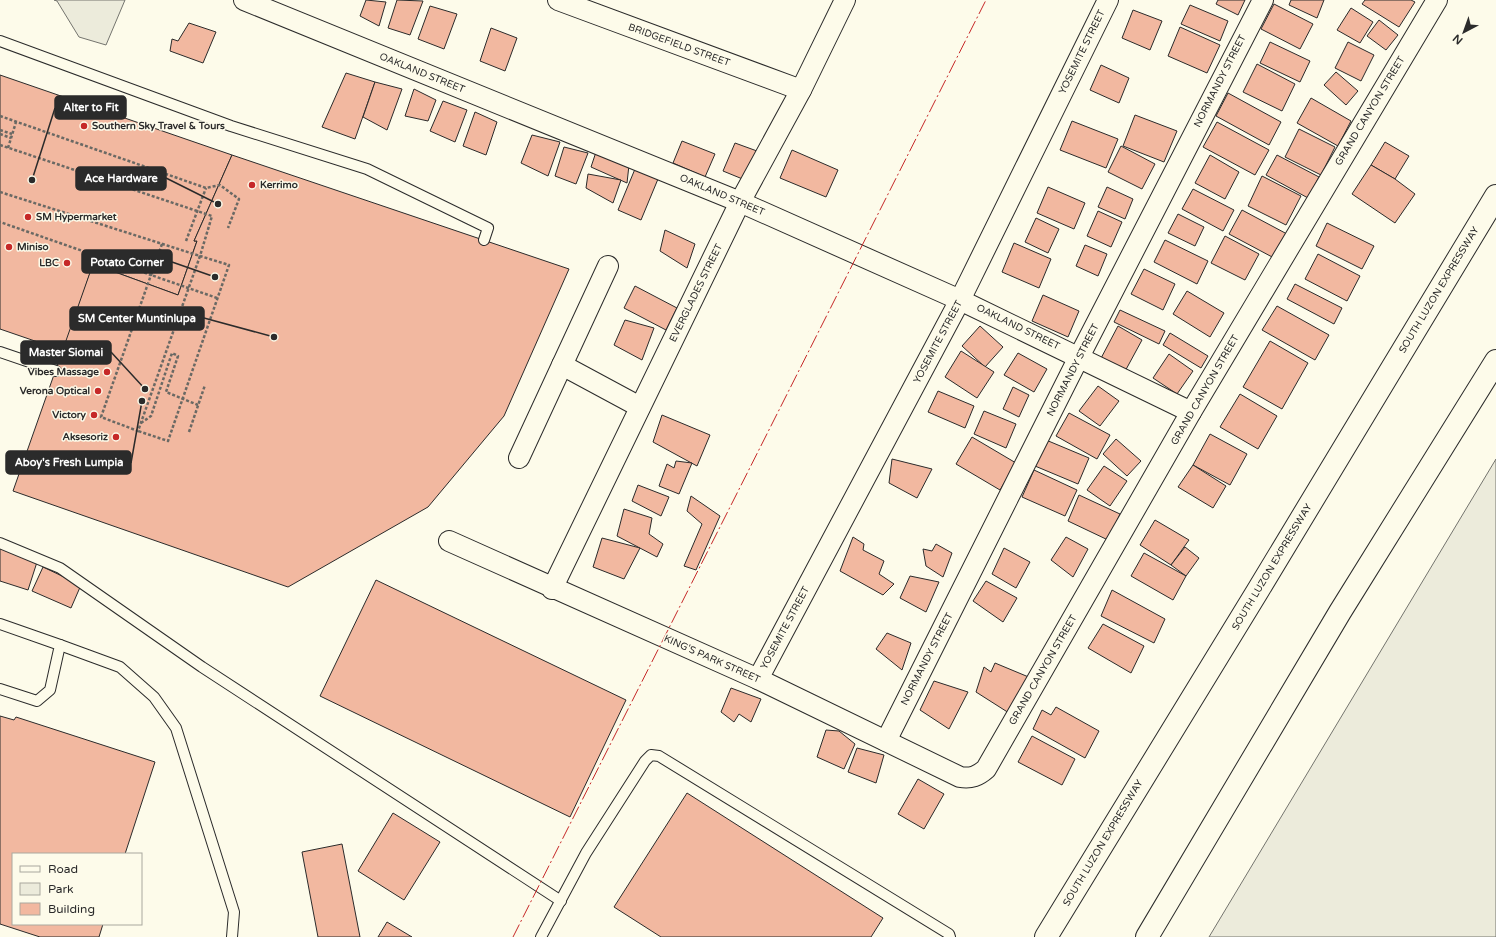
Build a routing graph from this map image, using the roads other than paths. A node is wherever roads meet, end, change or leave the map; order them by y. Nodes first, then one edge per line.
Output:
1 (244, 0) edge
2 (558, 0) edge
3 (845, 0) edge
4 (1108, 0) edge
5 (1262, 0) edge
6 (1437, 0) edge
7 (0, 41) edge
8 (801, 90) junction
9 (1496, 196) edge
10 (740, 202) junction
11 (484, 240) dead end
12 (608, 266) dead end
13 (960, 300) junction
14 (0, 352) edge
15 (1079, 357) junction
16 (1496, 361) edge
17 (562, 365) junction
18 (56, 371) dead end
19 (640, 407) junction
20 (1191, 412) junction
21 (519, 458) dead end
22 (449, 541) dead end
23 (0, 543) edge
24 (552, 589) junction
25 (0, 624) edge
26 (60, 645) junction
27 (758, 679) junction
28 (0, 689) edge
29 (886, 741) junction
30 (973, 777) joint
31 (561, 901) junction
32 (234, 912) junction
33 (232, 937) edge
34 (237, 937) edge
35 (541, 937) edge
36 (950, 937) edge
37 (1046, 937) edge
38 (1147, 937) edge

1 - 10 street, OAKLAND STREET
2 - 8 street, BRIDGEFIELD STREET
3 - 8 street, EVERGLADES STREET
4 - 13 street, YOSEMITE STREET
5 - 15 street, NORMANDY STREET
6 - 20 street, GRAND CANYON STREET
7 - 11 lane
8 - 10 street, EVERGLADES STREET
9 - 37 highway, SOUTH LUZON EXPRESSWAY
10 - 13 street, OAKLAND STREET
10 - 19 street, EVERGLADES STREET
12 - 17 street
13 - 15 street, OAKLAND STREET
13 - 27 street, YOSEMITE STREET
14 - 18 lane
15 - 20 street, OAKLAND STREET
15 - 29 street, NORMANDY STREET
16 - 38 highway
17 - 19 street
17 - 21 street
19 - 24 street, EVERGLADES STREET
20 - 30 street, GRAND CANYON STREET
22 - 24 street, KING'S PARK STREET
23 - 31 lane
24 - 27 street, KING'S PARK STREET
25 - 26 lane
26 - 28 lane
26 - 32 lane
27 - 29 street, KING'S PARK STREET
29 - 30 street, KING'S PARK STREET
31 - 35 lane
31 - 36 lane
32 - 33 lane
32 - 34 lane

